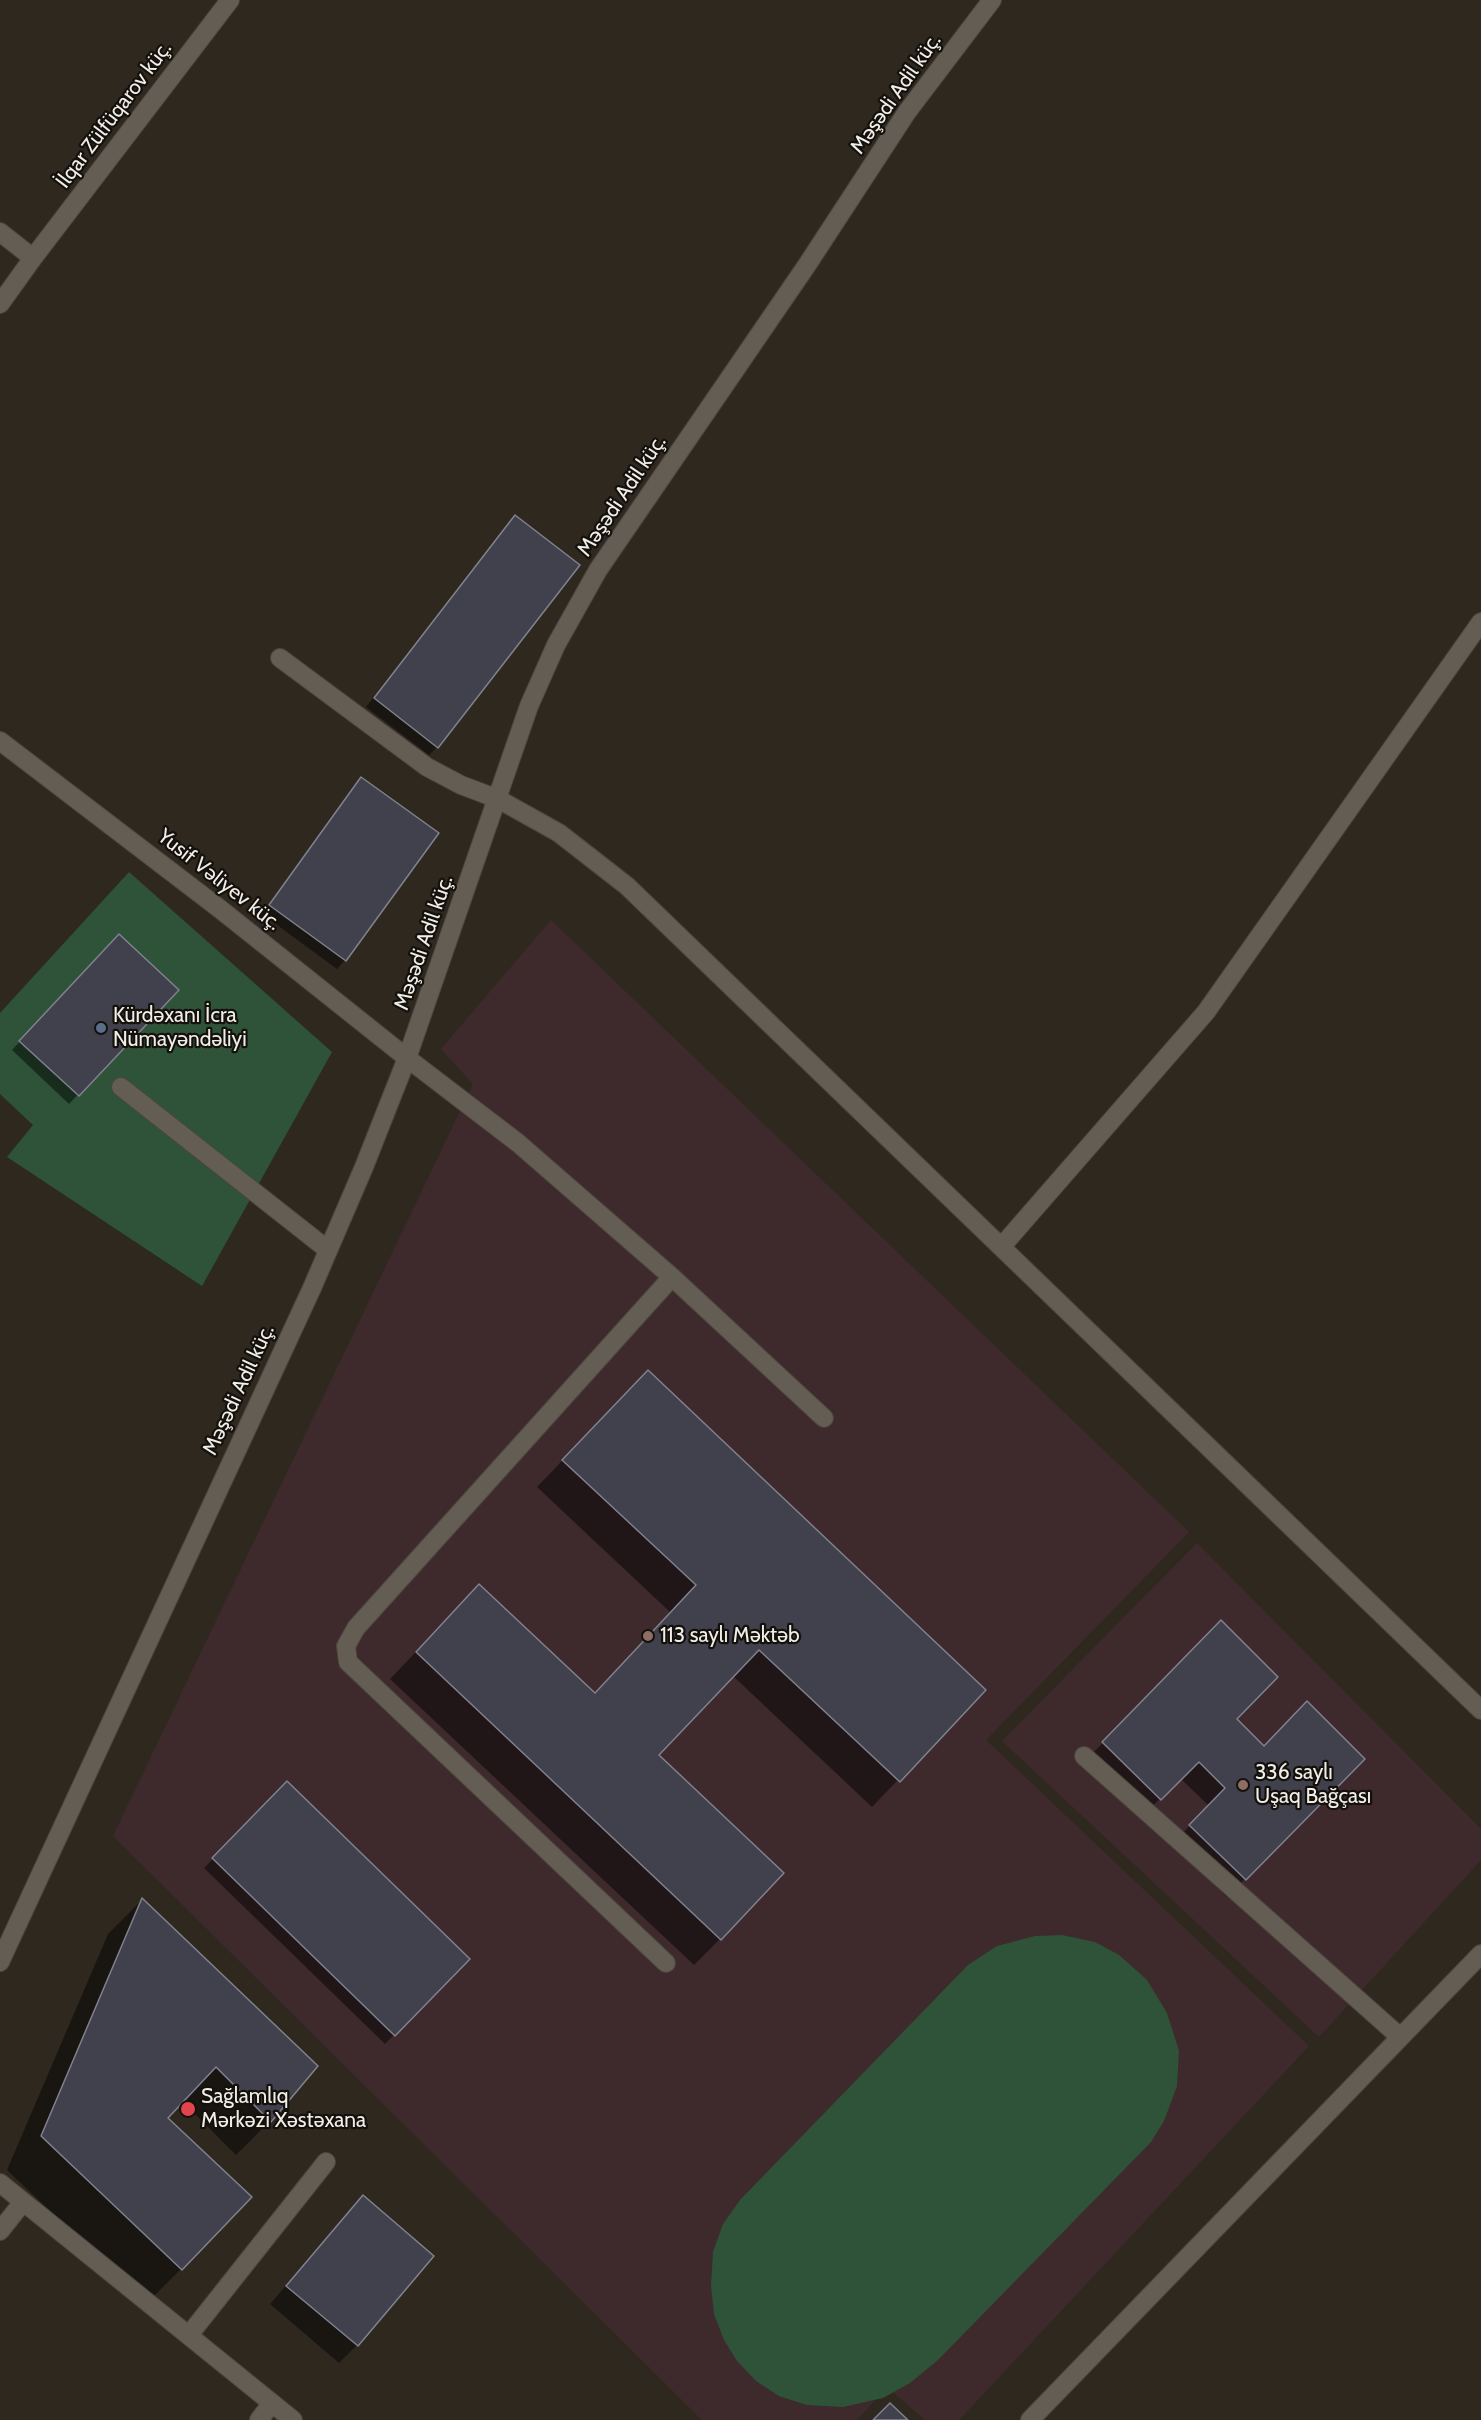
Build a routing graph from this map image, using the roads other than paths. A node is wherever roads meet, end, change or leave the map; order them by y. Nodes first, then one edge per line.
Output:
1 (230, 0) edge
2 (992, 0) edge
3 (0, 232) edge
4 (33, 258) junction
5 (0, 304) edge
6 (1481, 621) edge
7 (280, 658) dead end
8 (0, 741) edge
9 (498, 799) junction
10 (407, 1059) junction
11 (121, 1087) dead end
12 (1002, 1246) junction
13 (328, 1250) junction
14 (672, 1277) junction
15 (824, 1418) dead end
16 (1481, 1710) edge
17 (1084, 1756) dead end
18 (1481, 1954) edge
19 (0, 1962) edge
20 (666, 1963) dead end
21 (1399, 2036) junction
22 (326, 2162) dead end
23 (0, 2184) edge
24 (23, 2202) junction
25 (0, 2231) edge
26 (189, 2335) junction
27 (272, 2403) junction
28 (259, 2420) edge
29 (293, 2420) edge
30 (1030, 2420) edge

1 - 4 street, İlqar Zülfüqarov küç.
2 - 9 street, Məşədi Adil küç.
3 - 4 street
4 - 5 street, İlqar Zülfüqarov küç.
6 - 12 street
7 - 9 street
8 - 10 street, Yusif Vəliyev küç.
9 - 10 street, Məşədi Adil küç.
9 - 12 street
10 - 13 street, Məşədi Adil küç.
10 - 14 street, Yusif Vəliyev küç.
11 - 13 street
12 - 16 street
13 - 19 street, Məşədi Adil küç.
14 - 15 street, Yusif Vəliyev küç.
14 - 20 street
17 - 21 street
18 - 21 street
21 - 30 street
22 - 26 street
23 - 24 street
24 - 25 street
24 - 26 street
26 - 27 street
27 - 28 street
27 - 29 street

